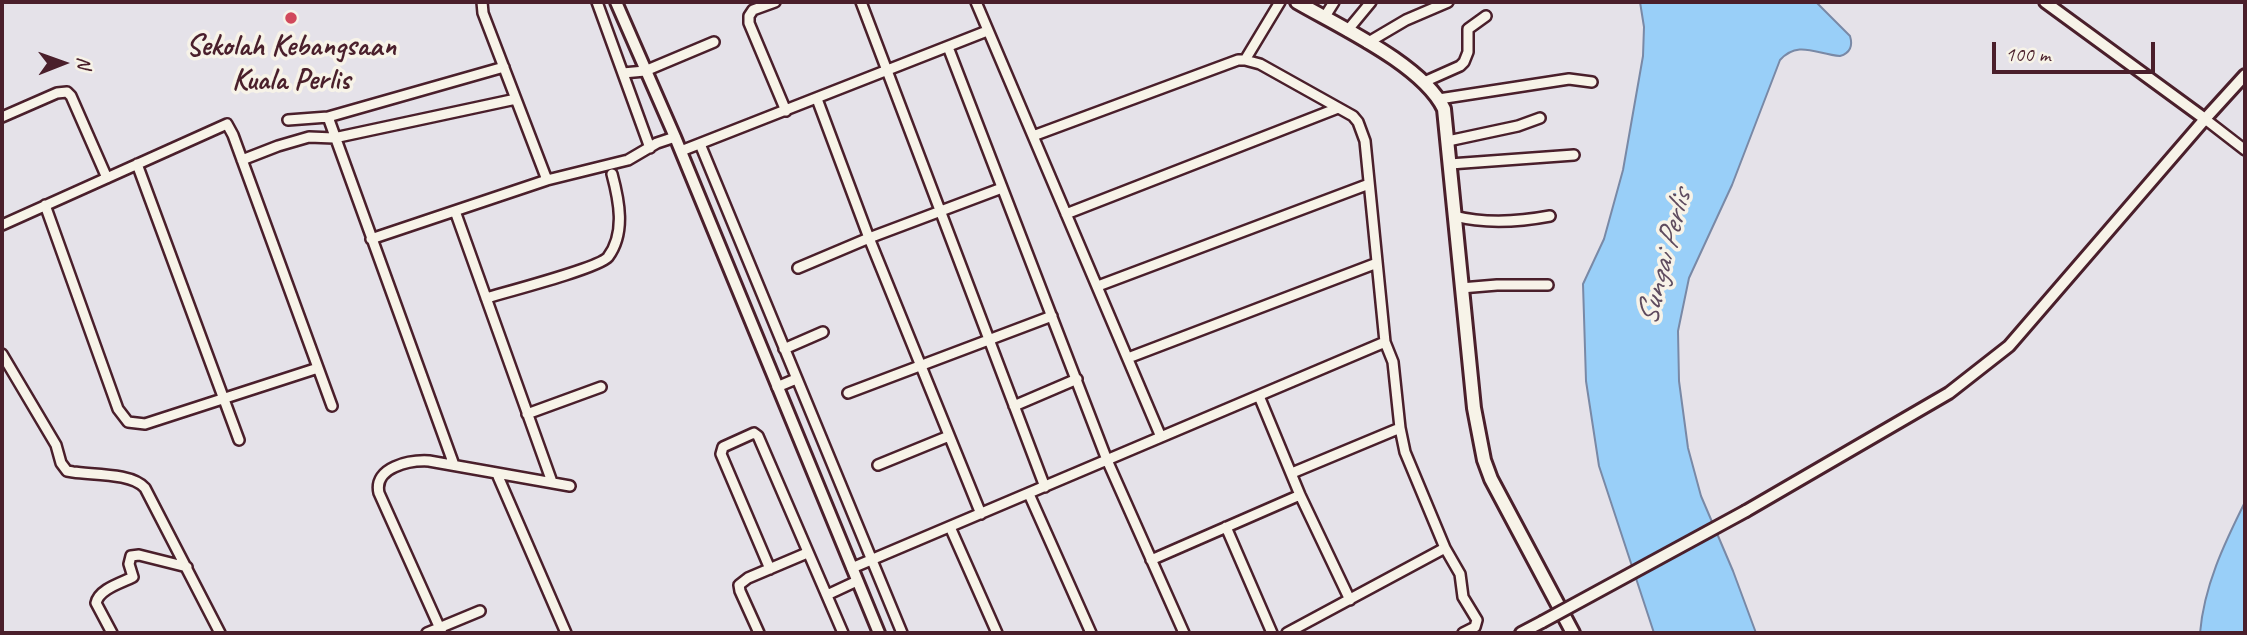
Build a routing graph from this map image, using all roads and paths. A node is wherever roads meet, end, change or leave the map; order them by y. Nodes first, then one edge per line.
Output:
1 (482, 2) edge
2 (597, 2) edge
3 (616, 2) edge
4 (775, 2) edge
5 (861, 2) edge
6 (976, 2) edge
7 (1280, 2) edge
8 (1297, 2) edge
9 (1334, 2) edge
10 (1371, 2) edge
11 (1448, 2) edge
12 (2045, 2) edge
13 (1486, 16) dead end
14 (1324, 18) junction
15 (987, 31) junction
16 (1347, 31) junction
17 (714, 42) dead end
18 (1367, 43) junction
19 (948, 47) junction
20 (1245, 60) junction
21 (504, 68) junction
22 (642, 71) junction
23 (889, 71) junction
24 (626, 73) junction
25 (2245, 75) edge
26 (1424, 82) junction
27 (1592, 82) dead end
28 (516, 99) junction
29 (817, 99) junction
30 (1439, 99) junction
31 (1338, 108) junction
32 (786, 111) junction
33 (2, 117) edge
34 (328, 117) junction
35 (1540, 118) dead end
36 (2205, 119) junction
37 (288, 120) dead end
38 (1033, 136) junction
39 (334, 138) junction
40 (671, 139) junction
41 (1448, 141) junction
42 (699, 144) junction
43 (653, 145) junction
44 (2245, 150) edge
45 (681, 151) junction
46 (1574, 155) dead end
47 (242, 160) junction
48 (137, 164) junction
49 (1450, 164) junction
50 (612, 174) dead end
51 (107, 178) junction
52 (547, 180) junction
53 (1369, 184) junction
54 (1002, 188) junction
55 (45, 205) junction
56 (455, 211) junction
57 (940, 212) junction
58 (1066, 214) junction
59 (1454, 216) junction
60 (1550, 216) dead end
61 (2, 225) edge
62 (869, 238) junction
63 (371, 239) junction
64 (1377, 263) junction
65 (798, 268) dead end
66 (1548, 285) dead end
67 (1098, 286) junction
68 (1461, 288) junction
69 (486, 298) junction
70 (1052, 316) junction
71 (824, 332) dead end
72 (989, 341) junction
73 (1385, 342) junction
74 (784, 349) junction
75 (2, 354) edge
76 (1128, 358) junction
77 (921, 365) junction
78 (318, 368) junction
79 (796, 379) junction
80 (1077, 379) junction
81 (601, 387) dead end
82 (778, 387) junction
83 (848, 393) dead end
84 (1259, 396) junction
85 (224, 400) junction
86 (332, 406) dead end
87 (1014, 406) junction
88 (527, 414) junction
89 (1400, 428) junction
90 (949, 436) junction
91 (1161, 437) junction
92 (239, 440) dead end
93 (1107, 460) junction
94 (454, 465) junction
95 (878, 465) dead end
96 (1292, 473) junction
97 (496, 474) junction
98 (552, 482) junction
99 (570, 486) dead end
100 (1045, 487) junction
101 (1029, 494) junction
102 (1300, 495) junction
103 (981, 514) junction
104 (950, 527) junction
105 (1226, 527) junction
106 (1446, 548) junction
107 (807, 553) junction
108 (1151, 559) junction
109 (871, 561) junction
110 (187, 567) junction
111 (852, 568) junction
112 (769, 569) junction
113 (857, 581) junction
114 (827, 595) junction
115 (1350, 600) junction
116 (480, 611) dead end
117 (441, 630) edge
118 (112, 633) edge
119 (220, 633) edge
120 (427, 633) edge
121 (566, 633) edge
122 (759, 633) edge
123 (843, 633) edge
124 (879, 633) edge
125 (902, 633) edge
126 (997, 633) edge
127 (1091, 633) edge
128 (1184, 633) edge
129 (1272, 633) edge
130 (1287, 633) edge
131 (1463, 633) edge
132 (1521, 633) edge
133 (1573, 633) edge

1 - 21 street
2 - 24 street
3 - 22 street
4 - 32 street
5 - 23 street
6 - 15 street
7 - 20 street
8 - 14 main road
9 - 14 street
10 - 16 street
11 - 18 street
12 - 36 street
13 - 26 street
14 - 16 main road
15 - 19 street
15 - 38 street
16 - 18 main road
17 - 22 street
18 - 26 main road
19 - 23 street
19 - 54 street
20 - 31 street
20 - 38 street
21 - 28 street
21 - 34 street
22 - 24 street
22 - 40 street
23 - 29 street
23 - 57 street
24 - 43 street
25 - 36 street
26 - 30 main road
27 - 30 street
28 - 39 street
28 - 52 street
29 - 32 street
29 - 62 street
30 - 41 main road
31 - 53 street
31 - 58 street
32 - 42 street
33 - 51 street
34 - 37 street
34 - 39 street
35 - 41 street
36 - 44 street
36 - 132 street, bridge
38 - 58 street
39 - 47 street
39 - 63 street
40 - 43 street
40 - 45 street
41 - 49 main road
42 - 45 street
42 - 74 street
43 - 52 street
45 - 82 street
46 - 49 street
47 - 48 street
47 - 78 street
48 - 51 street
48 - 85 street
49 - 59 main road
50 - 69 street
51 - 55 street
52 - 56 street
53 - 64 street
53 - 67 street
54 - 57 street
54 - 70 street
55 - 61 street
55 - 85 street
56 - 63 street
56 - 69 street
57 - 62 street
57 - 72 street
58 - 67 street
59 - 60 street
59 - 68 main road
62 - 65 street
62 - 77 street
63 - 94 street
64 - 73 street
64 - 76 street
66 - 68 street
67 - 76 street
68 - 133 main road
69 - 88 street
70 - 72 street
70 - 80 street
71 - 74 street
72 - 77 street
72 - 87 street
73 - 84 street
73 - 89 street
74 - 79 street
75 - 110 street
76 - 91 street
77 - 83 street
77 - 90 street
78 - 85 street
78 - 86 street
79 - 82 street
79 - 109 street
80 - 87 street
80 - 93 street
81 - 88 street
82 - 111 street
84 - 91 street
84 - 96 street
85 - 92 street
87 - 100 street
88 - 98 street
89 - 96 street
89 - 106 street
90 - 95 street
90 - 103 street
91 - 93 street
93 - 100 street
93 - 108 street
94 - 97 street
94 - 117 street
96 - 102 street
97 - 98 street
97 - 121 street
98 - 99 street
100 - 101 street
101 - 103 street
101 - 127 street
102 - 105 street
102 - 115 street
103 - 104 street
104 - 109 street
104 - 126 street
105 - 108 street
105 - 129 street
106 - 115 street
106 - 131 street
107 - 112 street
107 - 112 street
107 - 114 street
108 - 128 street
109 - 111 street
109 - 125 street
110 - 118 street
110 - 119 street
111 - 113 street
112 - 122 street
113 - 114 street
113 - 124 street
114 - 123 street
115 - 130 street
116 - 117 street
117 - 120 street

